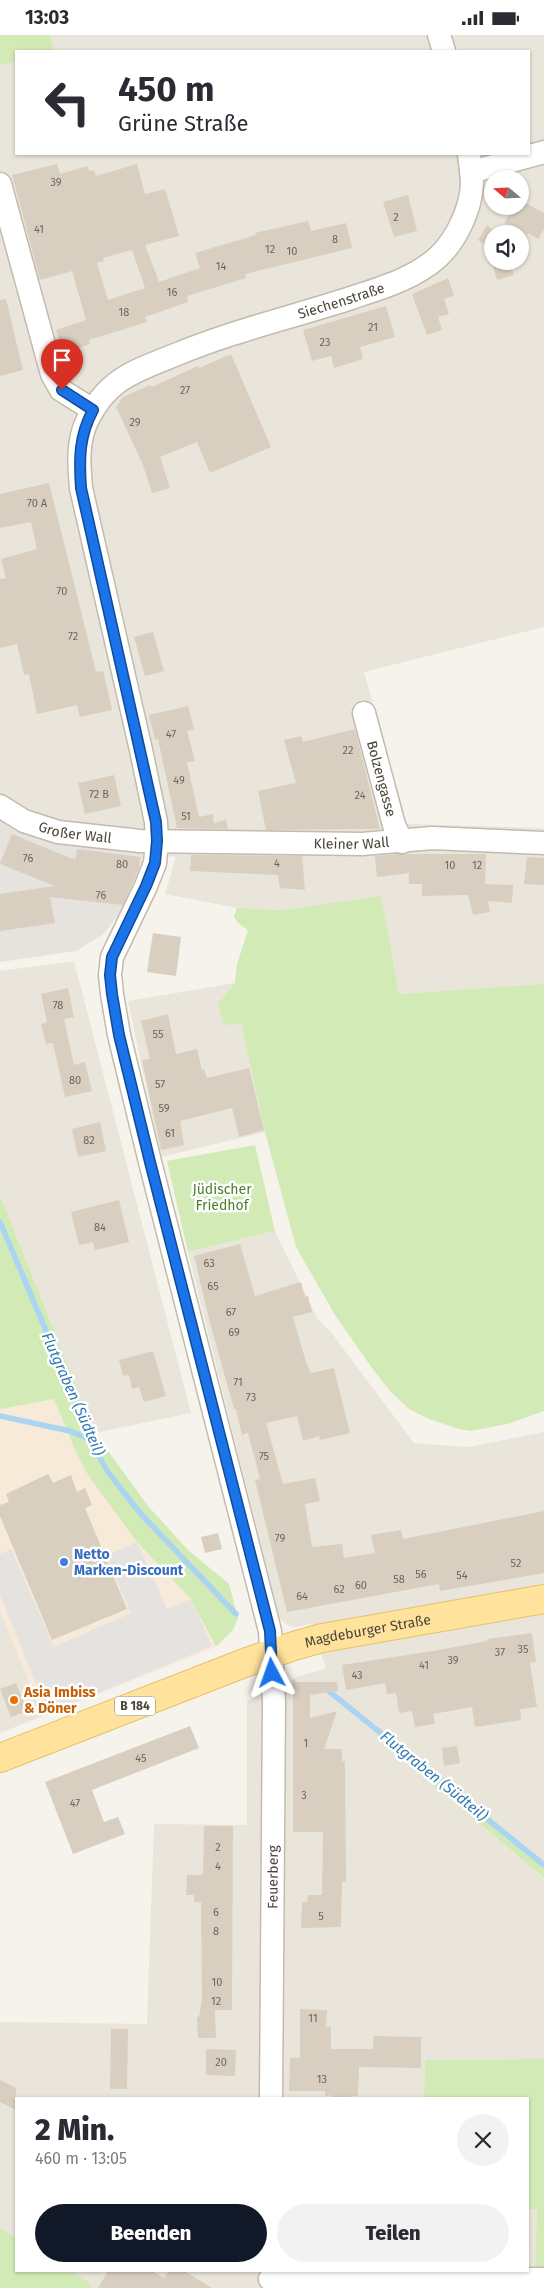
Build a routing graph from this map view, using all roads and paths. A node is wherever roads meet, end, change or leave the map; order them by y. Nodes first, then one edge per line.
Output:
1 (439, 35) edge
2 (444, 50) edge
3 (544, 152) edge
4 (530, 154) edge
5 (524, 155) edge
6 (470, 163) edge
7 (0, 184) edge
8 (93, 410) junction
9 (364, 713) dead end
10 (0, 806) edge
11 (157, 841) junction
12 (402, 842) junction
13 (544, 843) edge
14 (544, 1599) edge
15 (270, 1654) junction
16 (0, 1758) edge
17 (271, 2097) edge
18 (270, 2279) edge
19 (544, 2279) edge

1 - 2 street
3 - 4 street, Siechenstraße
5 - 6 street, Siechenstraße
6 - 8 street, Siechenstraße
7 - 8 street
8 - 11 street, Siechenstraße
9 - 12 street, Bolzengasse
10 - 11 street, Großer Wall
11 - 12 street, Kleiner Wall
11 - 15 street, Feuerberg
12 - 13 street, Kleiner Wall
14 - 15 main road, Magdeburger Straße / B 184
15 - 16 main road, Magdeburger Straße / B 184
15 - 17 street, Feuerberg
18 - 19 street

